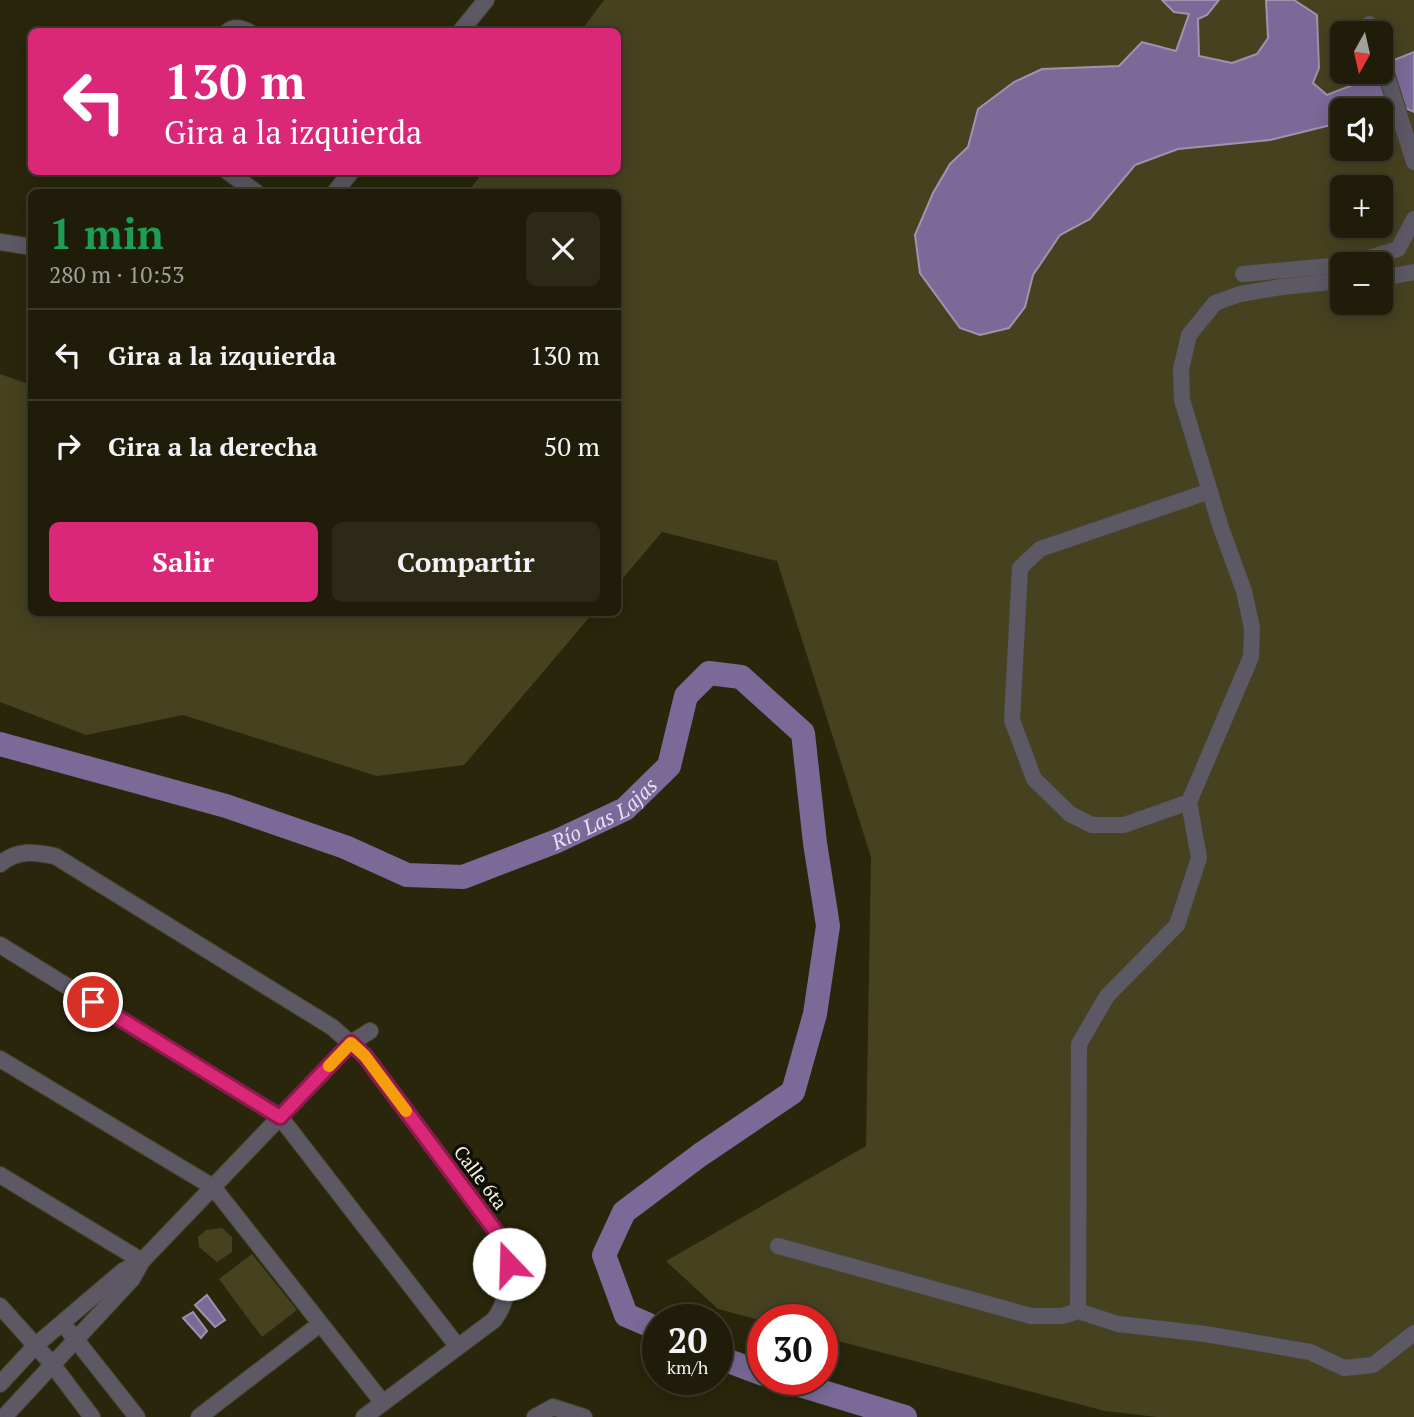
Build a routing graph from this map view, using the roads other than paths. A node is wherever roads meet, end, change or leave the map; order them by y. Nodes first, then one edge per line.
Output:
1 (486, 0) edge
2 (463, 28) edge
3 (1389, 84) edge
4 (1414, 162) edge
5 (232, 175) edge
6 (349, 175) edge
7 (252, 189) edge
8 (337, 189) edge
9 (1414, 219) edge
10 (0, 242) edge
11 (28, 246) edge
12 (1388, 252) edge
13 (1330, 266) edge
14 (1414, 272) edge
15 (1243, 274) dead end
16 (1393, 276) edge
17 (1330, 282) edge
18 (1210, 491) junction
19 (1189, 802) junction
20 (0, 864) edge
21 (0, 945) edge
22 (370, 1031) dead end
23 (351, 1043) junction
24 (0, 1059) edge
25 (280, 1117) junction
26 (0, 1175) edge
27 (214, 1187) junction
28 (778, 1246) dead end
29 (142, 1261) junction
30 (0, 1306) edge
31 (1078, 1311) junction
32 (63, 1322) junction
33 (320, 1324) junction
34 (1414, 1333) edge
35 (76, 1339) junction
36 (36, 1345) junction
37 (458, 1347) junction
38 (52, 1364) junction
39 (0, 1384) edge
40 (383, 1403) junction
41 (4, 1417) edge
42 (92, 1417) edge
43 (137, 1417) edge
44 (199, 1417) edge
45 (364, 1417) edge
46 (535, 1417) edge
47 (584, 1417) edge

1 - 2 street
3 - 4 street
5 - 7 street
6 - 8 street
9 - 12 street
10 - 11 street
13 - 15 street
14 - 16 street
17 - 18 street
18 - 19 street
18 - 19 street
19 - 31 street
20 - 23 street, Calle 6ta
21 - 25 street
22 - 23 street
23 - 25 street
23 - 37 street, Calle 6ta
24 - 27 street
25 - 27 street
25 - 37 street
26 - 29 street
27 - 29 street
27 - 33 street
28 - 31 street
29 - 32 street
29 - 35 street
30 - 36 street
31 - 34 street
32 - 35 street
32 - 36 street
33 - 40 street
33 - 44 street
35 - 38 street
35 - 43 street
36 - 38 street
36 - 39 street
37 - 40 street, Calle 6ta
38 - 41 street
38 - 42 street
40 - 45 street, Calle 6ta
46 - 47 street

